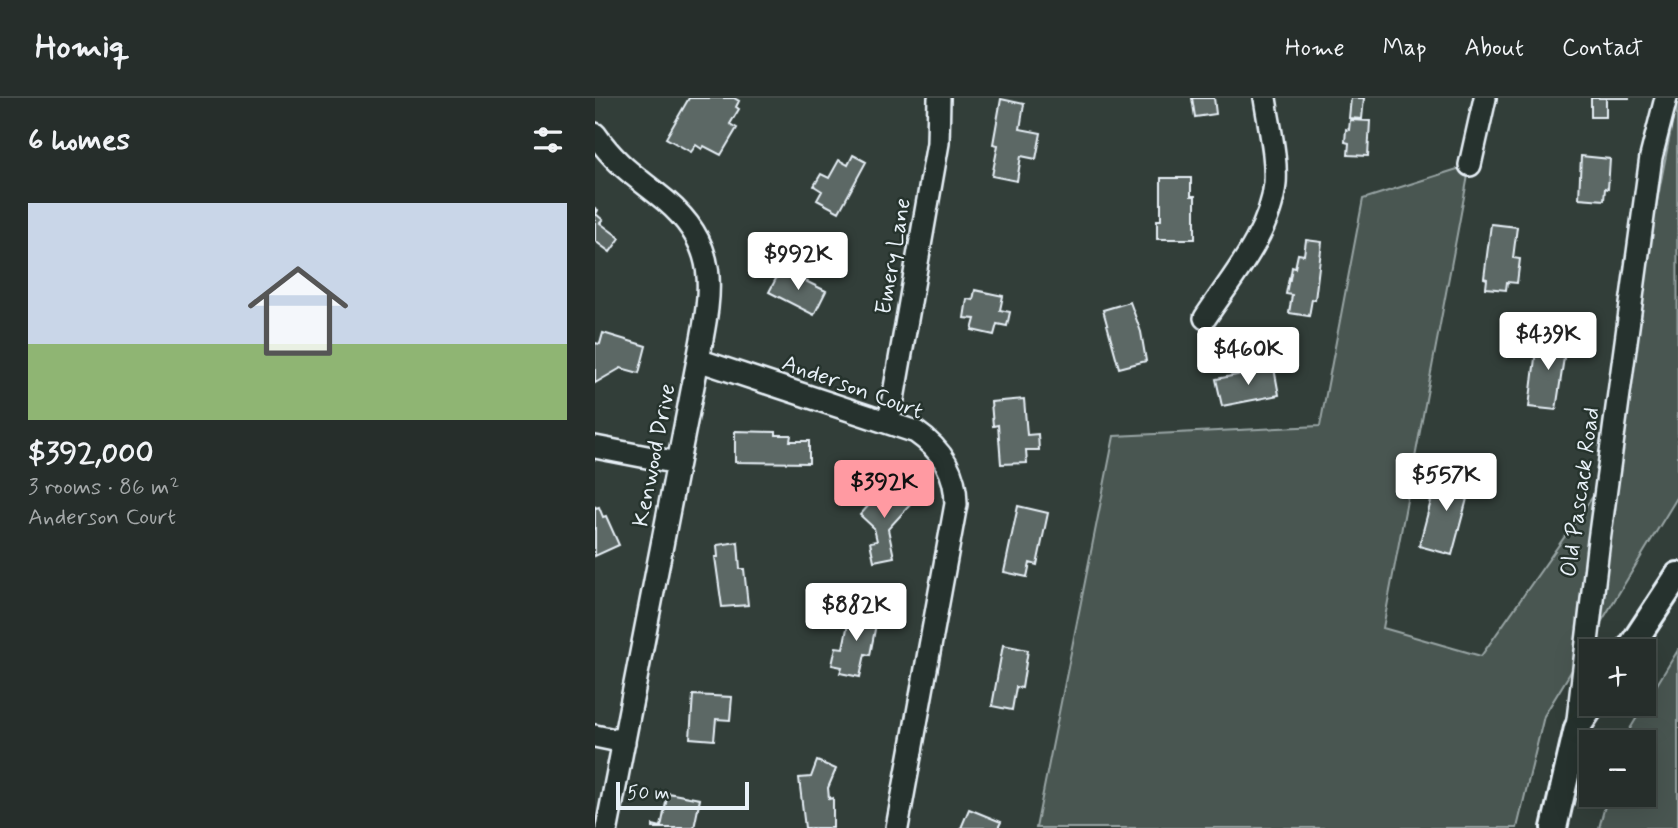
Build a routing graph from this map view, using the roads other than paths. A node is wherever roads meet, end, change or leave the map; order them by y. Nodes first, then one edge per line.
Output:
1 (939, 98) edge
2 (1265, 98) edge
3 (1485, 98) edge
4 (1666, 98) edge
5 (595, 134) edge
6 (1470, 165) dead end
7 (1205, 318) dead end
8 (698, 360) junction
9 (888, 422) junction
10 (595, 447) edge
11 (678, 463) junction
12 (1678, 575) edge
13 (1636, 639) edge
14 (1585, 716) edge
15 (1577, 728) junction
16 (595, 737) edge
17 (624, 742) junction
18 (607, 828) edge
19 (897, 828) edge
20 (1554, 828) edge

1 - 9 street, Emery Lane
2 - 7 street
3 - 6 street
4 - 15 street, Old Pascack Road
5 - 8 street, Kenwood Drive
8 - 9 street, Anderson Court
8 - 11 street, Kenwood Drive
9 - 19 street, Anderson Court
10 - 11 street
11 - 17 street, Kenwood Drive
12 - 13 street
14 - 15 street
15 - 20 street
16 - 17 street
17 - 18 street, Kenwood Drive

